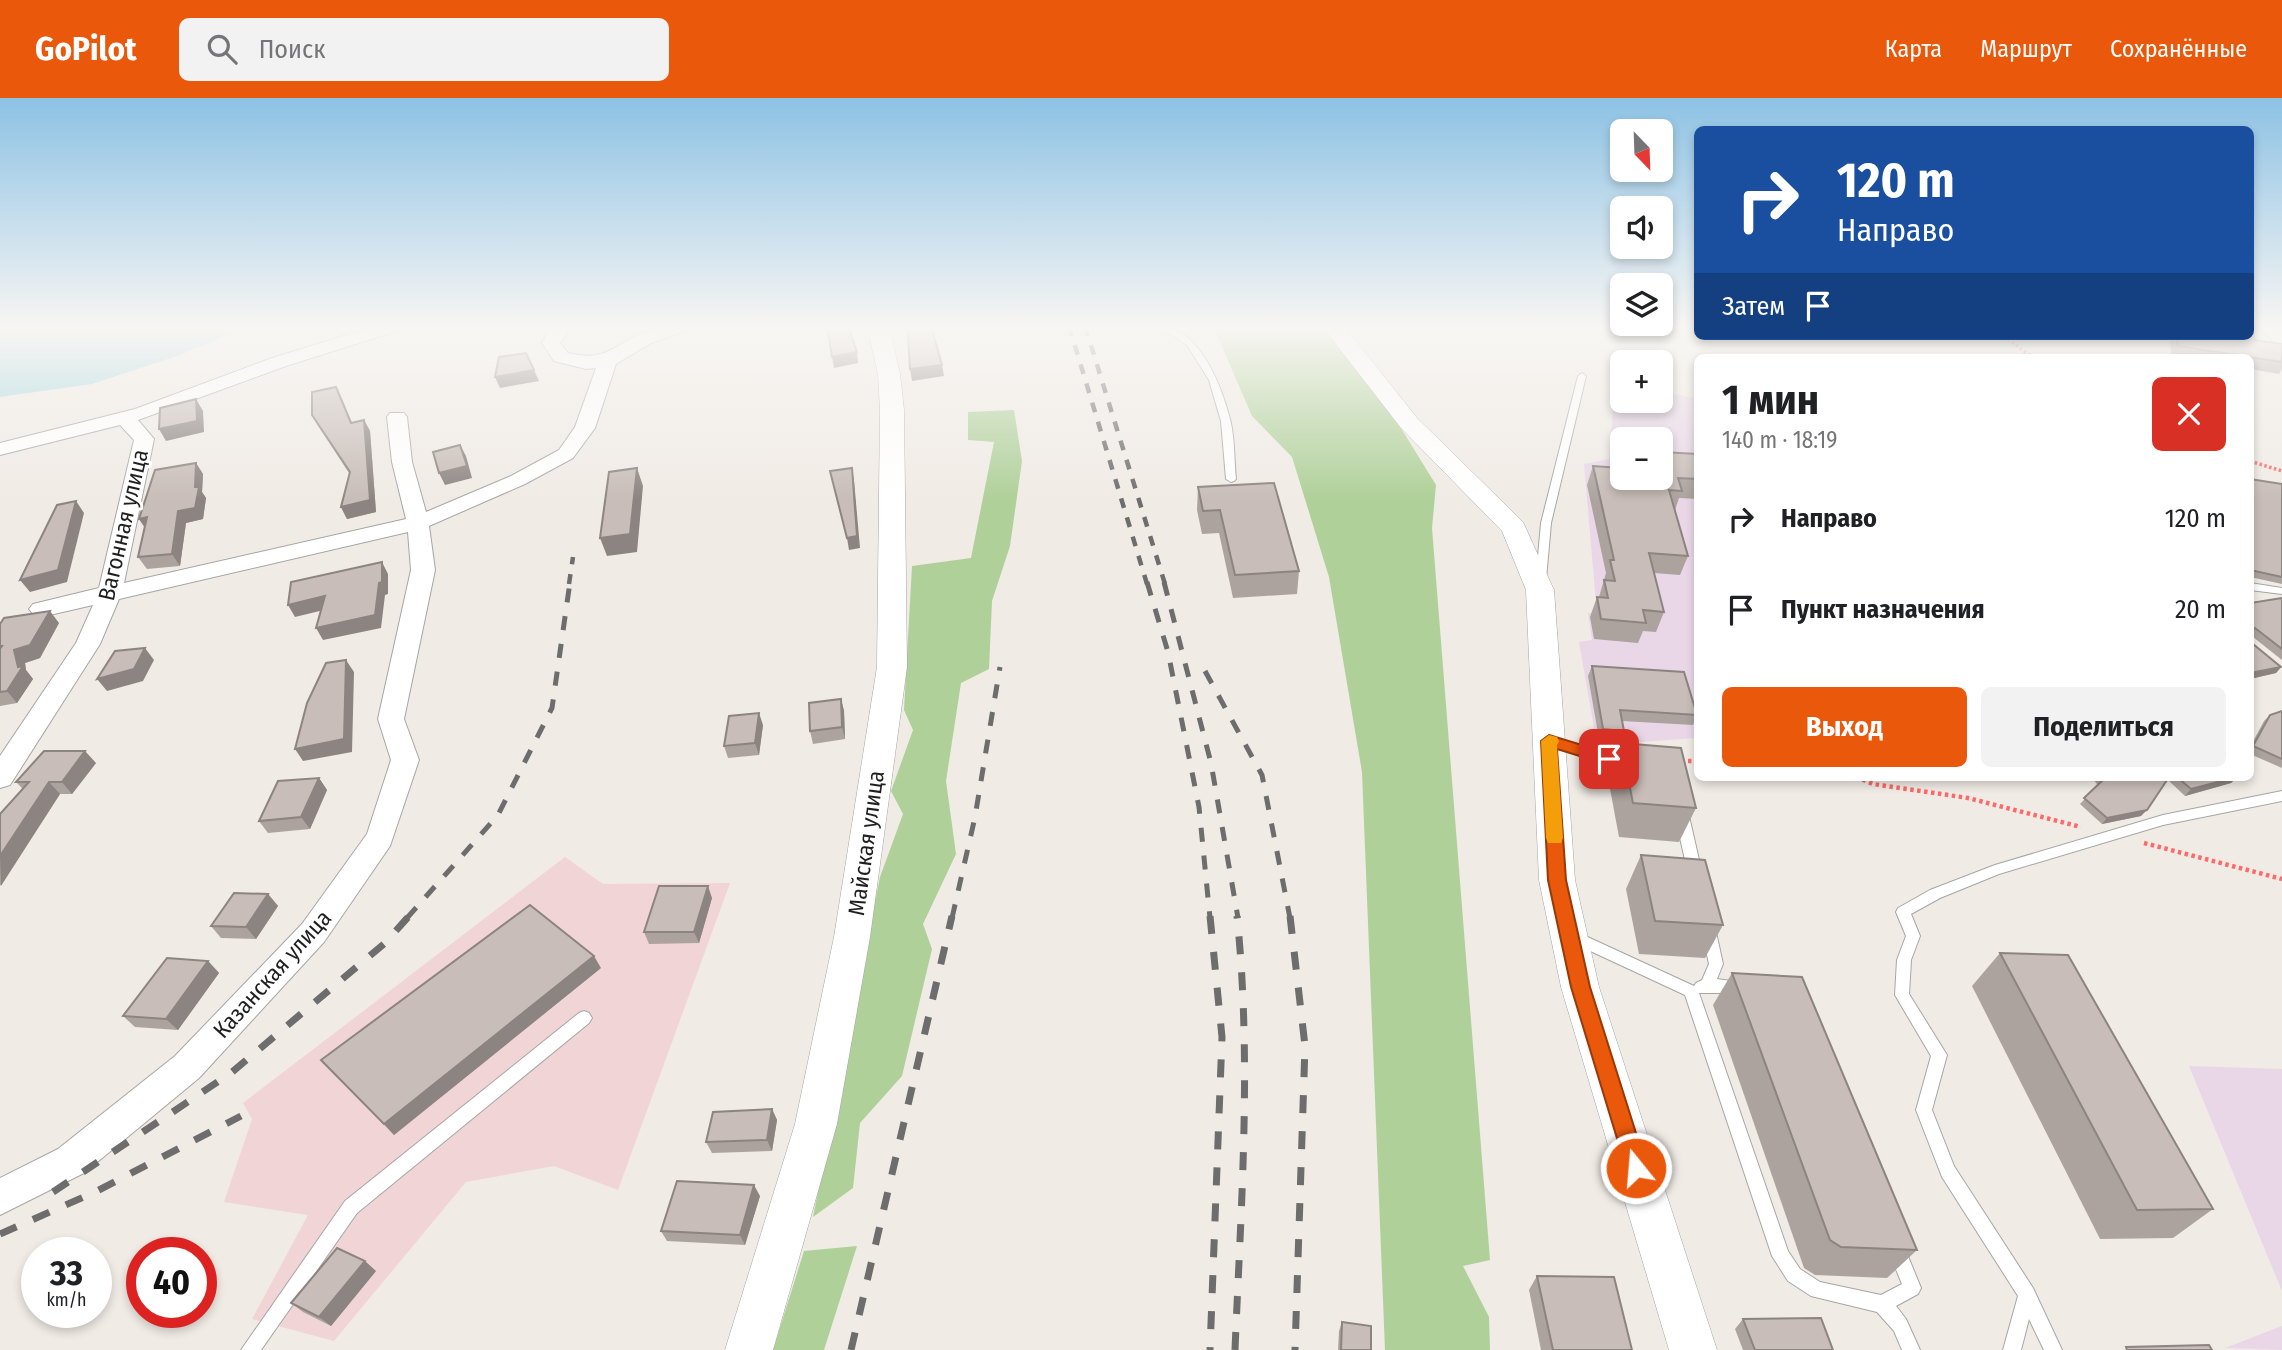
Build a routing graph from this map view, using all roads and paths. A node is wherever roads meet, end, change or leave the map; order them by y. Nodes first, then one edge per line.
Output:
1 (217, 384) edge
2 (600, 384) edge
3 (890, 384) edge
4 (1214, 384) edge
5 (1379, 384) edge
6 (1580, 384) edge
7 (397, 417) dead end
8 (125, 418) junction
9 (0, 449) edge
10 (2254, 462) edge
11 (2282, 471) edge
12 (1231, 479) dead end
13 (418, 523) junction
14 (2254, 587) edge
15 (1540, 590) junction
16 (2282, 591) edge
17 (110, 593) junction
18 (41, 609) edge
19 (1549, 741) junction
20 (1670, 760) joint
21 (1694, 761) edge
22 (0, 778) edge
23 (1866, 781) edge
24 (2282, 796) edge
25 (1679, 801) edge
26 (2112, 835) junction
27 (2282, 879) edge
28 (1697, 882) edge
29 (1707, 923) edge
30 (1569, 935) junction
31 (1707, 985) junction
32 (1756, 988) edge
33 (1691, 991) junction
34 (584, 1018) dead end
35 (0, 1197) edge
36 (1892, 1236) edge
37 (2027, 1294) junction
38 (1882, 1304) junction
39 (250, 1350) edge
40 (749, 1350) edge
41 (1693, 1350) edge
42 (1911, 1350) edge
43 (2012, 1350) edge
44 (2053, 1350) edge

1 - 8 street
2 - 13 street
3 - 40 street, Майская улица
4 - 12 lane
5 - 15 street
6 - 15 lane
7 - 13 street, Казанская улица
8 - 9 street
8 - 17 street, Вагонная улица
10 - 11 path
13 - 17 street
13 - 35 street, Казанская улица
14 - 16 lane
15 - 19 street
17 - 18 street
17 - 22 street, Вагонная улица
19 - 20 lane
19 - 30 street
20 - 21 path
23 - 26 path
24 - 26 lane
25 - 28 lane
26 - 27 path
26 - 37 lane
29 - 31 lane
30 - 33 lane
30 - 41 street
31 - 32 lane
31 - 33 lane
33 - 38 lane
34 - 39 lane
36 - 38 lane
37 - 43 lane
37 - 44 lane
38 - 42 lane

